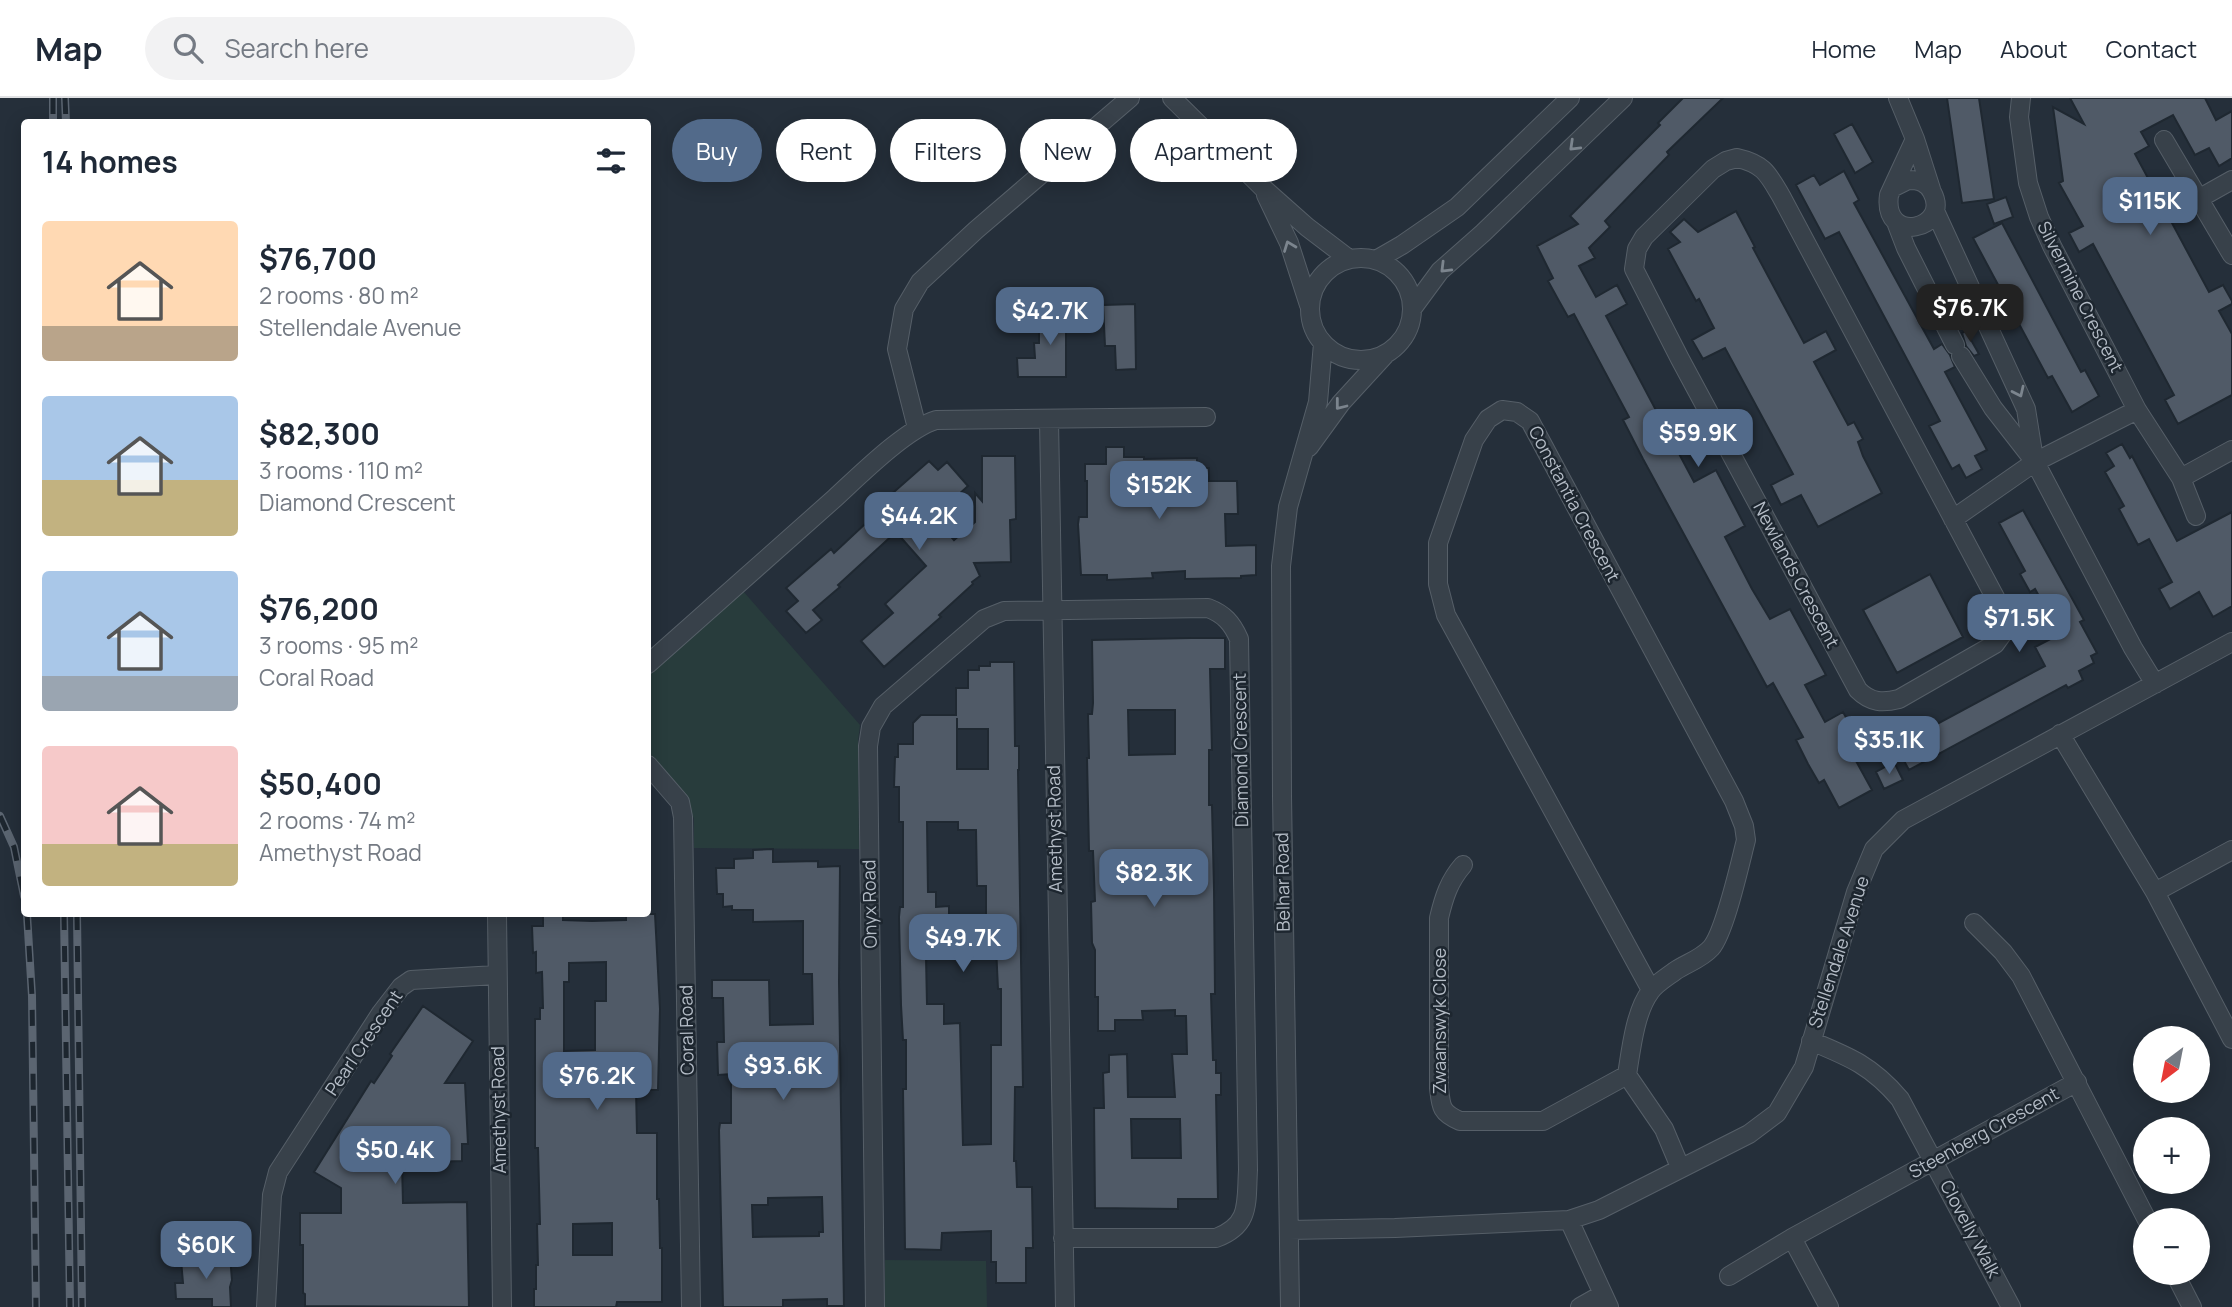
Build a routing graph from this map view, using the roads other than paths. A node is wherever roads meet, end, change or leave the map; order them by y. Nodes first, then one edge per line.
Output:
1 (1130, 98) edge
2 (1172, 98) edge
3 (1570, 98) edge
4 (1623, 98) edge
5 (1898, 98) edge
6 (2021, 98) edge
7 (1915, 139) junction
8 (2164, 140) dead end
9 (2232, 180) edge
10 (1894, 187) junction
11 (1263, 188) junction
12 (1931, 189) junction
13 (2200, 198) junction
14 (1935, 211) junction
15 (1896, 222) junction
16 (2230, 246) edge
17 (1349, 259) junction
18 (1376, 260) junction
19 (1310, 306) junction
20 (1412, 309) junction
21 (1323, 343) junction
22 (1385, 355) junction
23 (2137, 410) junction
24 (1206, 417) dead end
25 (1049, 420) junction
26 (917, 428) junction
27 (2232, 450) edge
28 (1301, 458) junction
29 (2035, 462) junction
30 (2181, 478) junction
31 (2196, 516) dead end
32 (1953, 519) junction
33 (1051, 609) junction
34 (2232, 642) edge
35 (651, 661) edge
36 (2155, 684) junction
37 (2060, 734) junction
38 (651, 768) edge
39 (2232, 850) edge
40 (1463, 865) dead end
41 (2155, 892) junction
42 (497, 917) edge
43 (1974, 923) dead end
44 (496, 975) junction
45 (1651, 990) junction
46 (2232, 1039) edge
47 (1811, 1041) junction
48 (1627, 1075) junction
49 (2077, 1082) junction
50 (1934, 1161) junction
51 (1680, 1167) junction
52 (2141, 1208) edge
53 (1569, 1220) junction
54 (1289, 1230) junction
55 (1063, 1238) junction
56 (1792, 1238) junction
57 (1729, 1276) dead end
58 (2181, 1285) edge
59 (1606, 1301) edge
60 (266, 1307) edge
61 (502, 1307) edge
62 (691, 1307) edge
63 (876, 1307) edge
64 (1065, 1307) edge
65 (1290, 1307) edge
66 (1580, 1307) edge
67 (1829, 1307) edge
68 (2011, 1307) edge
69 (2192, 1307) edge

1 - 26 street
2 - 11 street
3 - 18 street
4 -> 20 street
5 - 7 street
6 - 23 street, Silvermine Crescent
7 - 10 street
7 - 12 street
8 - 13 street
9 - 13 street
10 - 12 street
10 - 15 street
11 - 17 street
19 -> 11 street
12 - 14 street
13 - 16 street
14 - 15 street
14 -> 29 street
15 - 29 street
17 - 18 street
17 - 19 street
18 - 20 street
19 - 21 street
20 - 22 street
21 - 22 street
21 - 28 street, Belhar Road
22 -> 28 street, Belhar Road
23 - 29 street
23 - 30 street, Silvermine Crescent
24 - 25 street
25 - 26 street
25 - 33 street, Amethyst Road
26 - 35 street
27 - 30 street
28 - 54 street, Belhar Road
29 - 32 street
29 - 36 street
30 - 31 street, Silvermine Crescent
32 - 32 street, Newlands Crescent
33 - 55 street, Amethyst Road
33 - 55 street, Diamond Crescent
33 - 63 street, Onyx Road
34 - 36 street, Stellendale Avenue
36 - 37 street, Stellendale Avenue
37 - 41 street
37 - 47 street, Stellendale Avenue
38 - 62 street, Coral Road
39 - 41 street
40 - 48 street, Zwaanswyk Close
41 - 46 street
42 - 44 street, Amethyst Road
43 - 49 street
44 - 60 street, Pearl Crescent
44 - 61 street, Amethyst Road
45 - 45 street, Constantia Crescent
45 - 48 street, Constantia Crescent
47 - 50 street, Clovelly Walk
47 - 51 street, Stellendale Avenue
48 - 51 street
49 - 50 street, Steenberg Crescent
49 - 52 street, Steenberg Crescent
50 - 56 street, Steenberg Crescent
50 - 68 street, Clovelly Walk
51 - 53 street, Stellendale Avenue
53 - 54 street, Stellendale Avenue
53 - 59 street
54 - 65 street, Belhar Road
55 - 64 street, Amethyst Road
56 - 57 street, Steenberg Crescent
56 - 67 street
58 - 69 street
59 - 66 street

